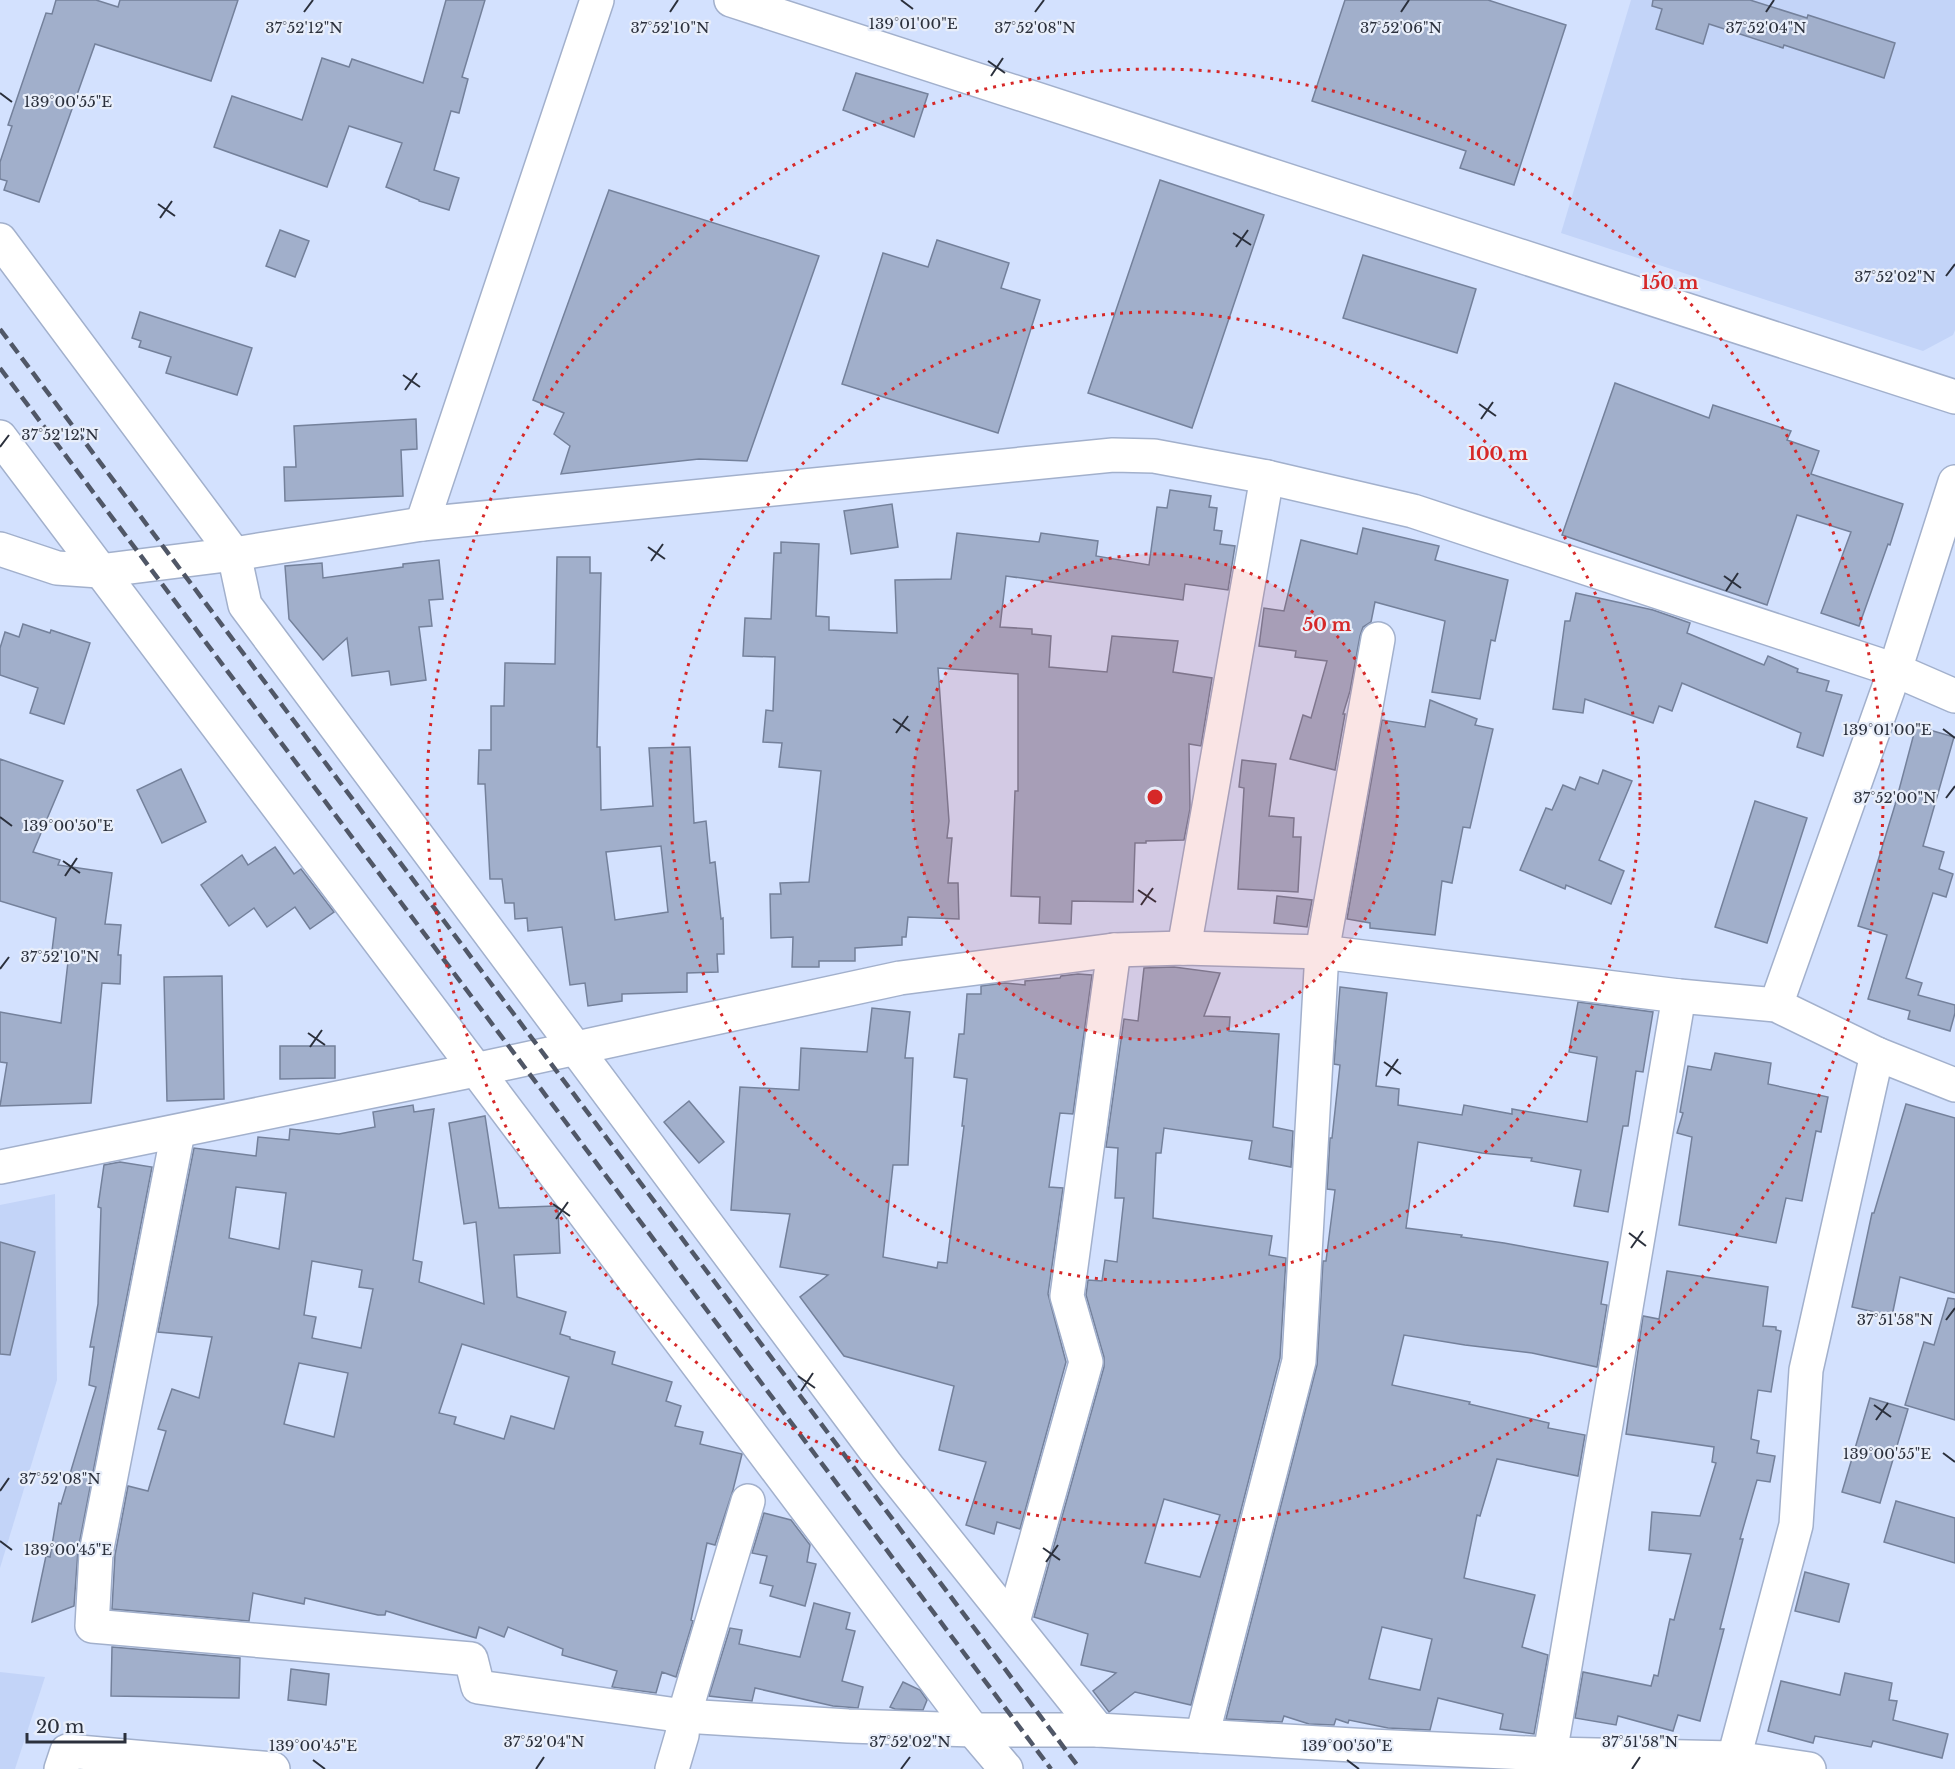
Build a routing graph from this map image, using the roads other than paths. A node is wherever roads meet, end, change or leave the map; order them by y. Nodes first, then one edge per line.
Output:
1 (597, 0) edge
2 (731, 0) edge
3 (0, 240) edge
4 (1955, 397) edge
5 (0, 437) edge
6 (1267, 477) junction
7 (1955, 482) edge
8 (422, 524) junction
9 (0, 549) edge
10 (234, 554) junction
11 (99, 571) junction
12 (1378, 639) dead end
13 (1894, 670) junction
14 (1955, 696) edge
15 (1184, 948) junction
16 (1114, 950) junction
17 (1322, 952) junction
18 (1679, 996) junction
19 (1776, 1005) junction
20 (576, 1047) junction
21 (1877, 1054) junction
22 (475, 1070) junction
23 (1955, 1085) edge
24 (178, 1132) junction
25 (0, 1167) edge
26 (748, 1501) dead end
27 (1013, 1622) junction
28 (684, 1716) junction
29 (973, 1730) junction
30 (1098, 1730) junction
31 (1202, 1736) junction
32 (1550, 1754) junction
33 (1734, 1758) junction
34 (61, 1769) edge
35 (273, 1769) edge
36 (672, 1769) edge
37 (1006, 1769) edge
38 (1809, 1769) edge

1 - 8 street
2 - 4 street
3 - 10 street
5 - 11 street
6 - 8 street
6 - 13 street
6 - 15 street
7 - 13 street
8 - 10 street
9 - 11 street
10 - 11 street
10 - 20 street
11 - 22 street
12 - 17 street
13 - 14 street
13 - 19 street
15 - 16 street
15 - 17 street
16 - 20 street
16 - 27 street
17 - 18 street
17 - 31 street
18 - 19 street
18 - 32 street
19 - 21 street
20 - 22 street
20 - 27 street
21 - 23 street
21 - 33 street
22 - 24 street
22 - 29 street
24 - 25 street
24 - 28 street
26 - 28 street
27 - 30 street
28 - 29 street
28 - 36 street
29 - 30 street
29 - 37 street
30 - 31 street
31 - 32 street
32 - 33 street
33 - 38 street
34 - 35 street

